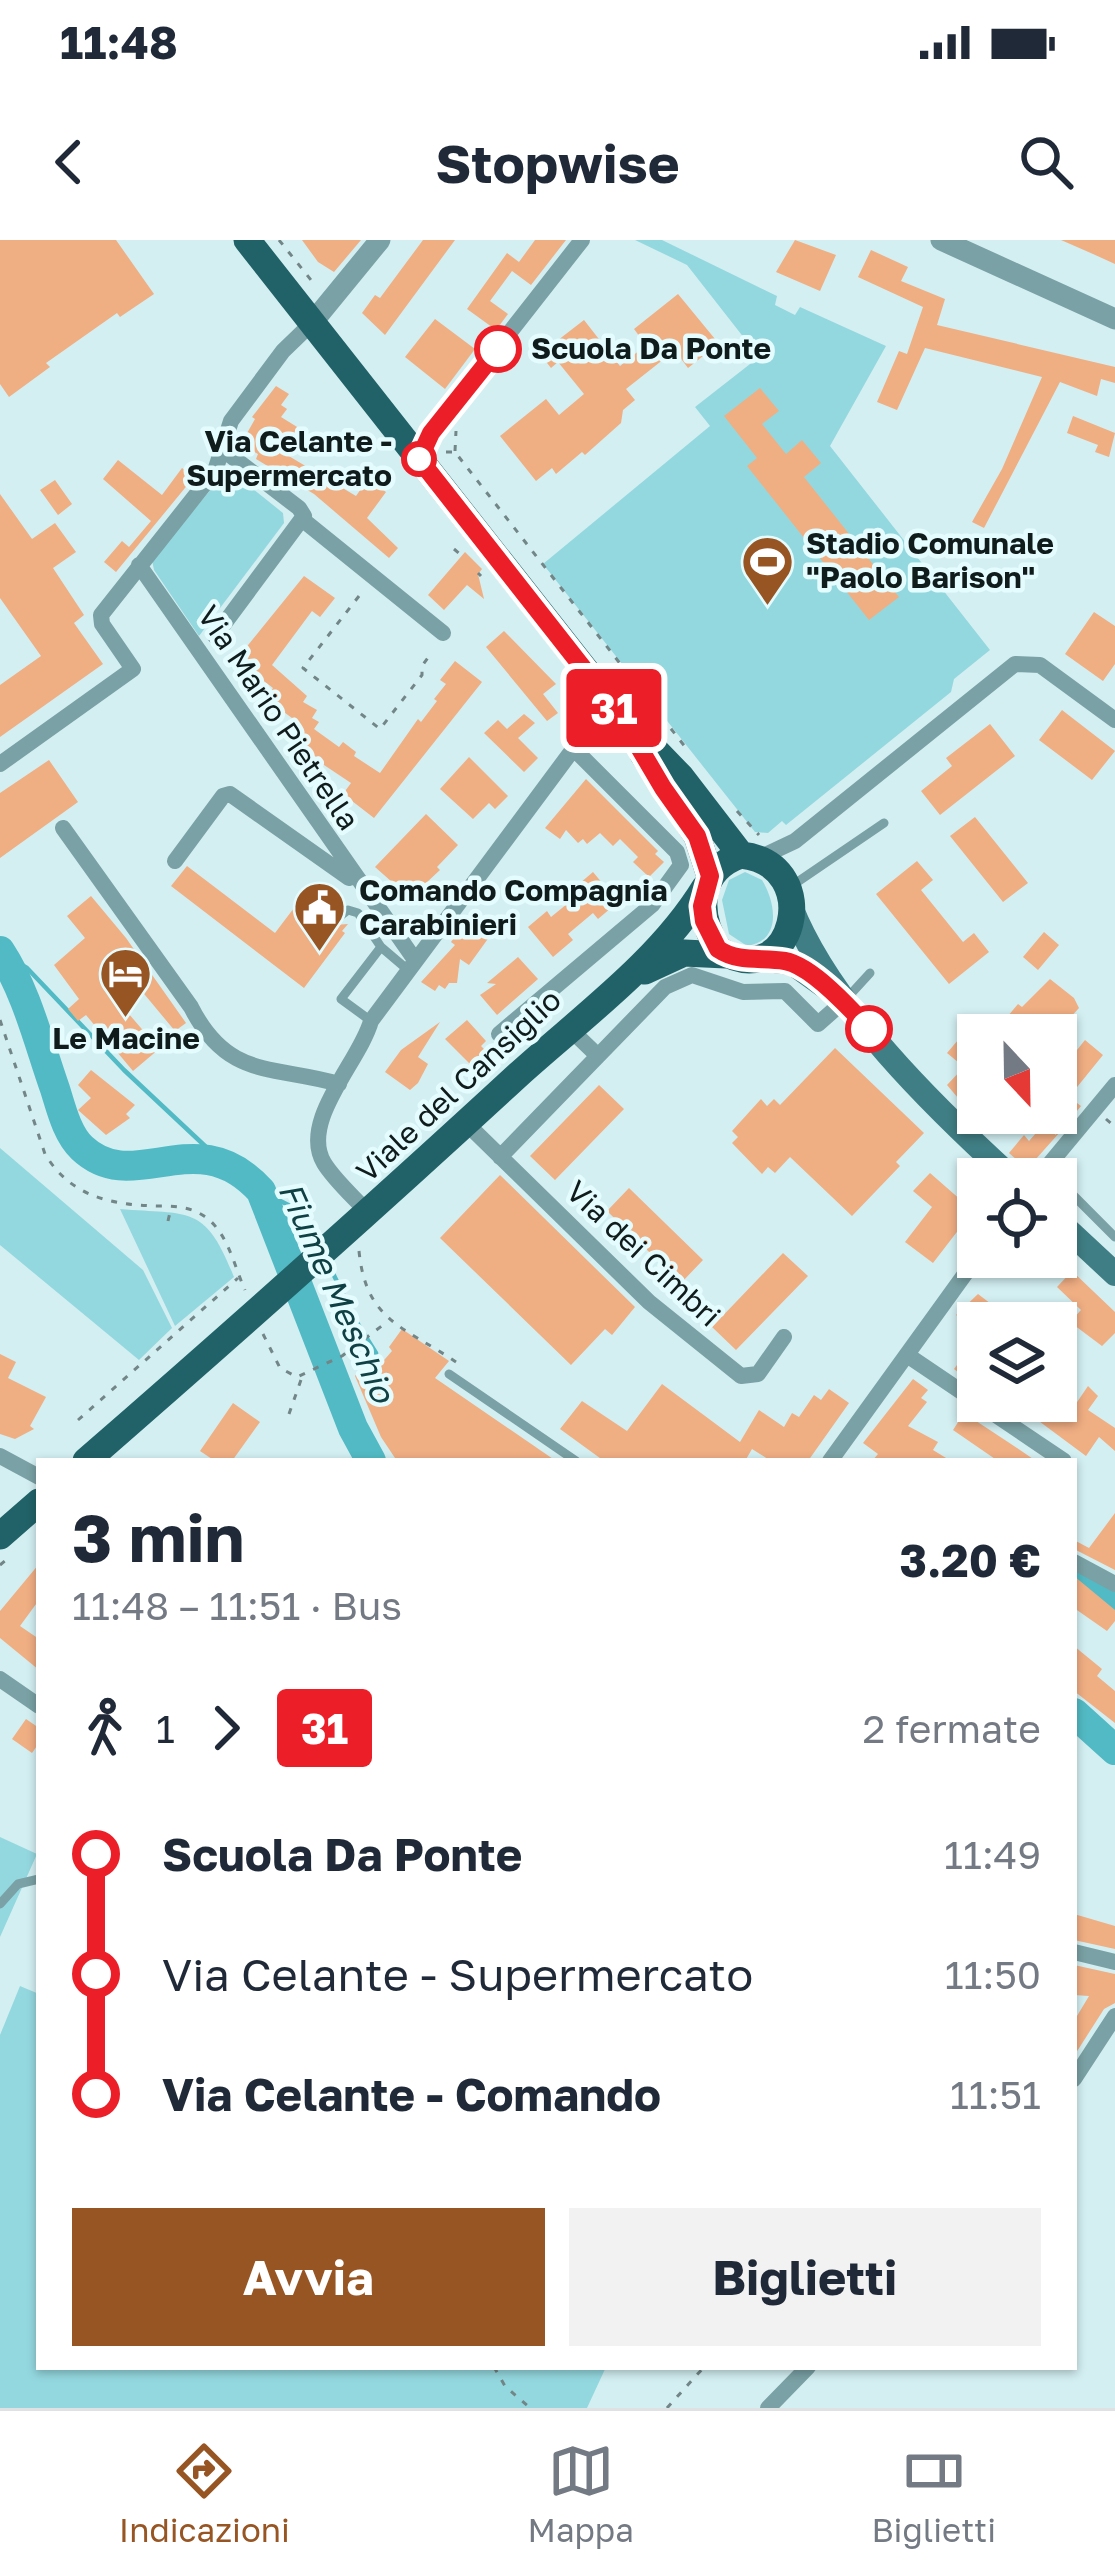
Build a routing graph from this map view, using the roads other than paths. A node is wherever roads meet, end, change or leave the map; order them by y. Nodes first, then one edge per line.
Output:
1 (247, 240) edge
2 (380, 240) edge
3 (582, 240) edge
4 (940, 240) edge
5 (1115, 319) edge
6 (312, 323) junction
7 (222, 449) junction
8 (432, 456) junction
9 (303, 520) junction
10 (139, 565) junction
11 (443, 633) dead end
12 (215, 636) dead end
13 (614, 708) junction
14 (1115, 719) edge
15 (572, 747) junction
16 (0, 764) edge
17 (884, 824) dead end
18 (63, 828) dead end
19 (795, 841) junction
20 (757, 851) junction
21 (176, 861) dead end
22 (708, 881) junction
23 (360, 886) junction
24 (788, 892) junction
25 (339, 916) dead end
26 (381, 947) junction
27 (726, 955) junction
28 (755, 959) junction
29 (411, 965) junction
30 (870, 973) dead end
31 (606, 996) junction
32 (844, 1001) junction
33 (371, 1021) junction
34 (569, 1028) junction
35 (500, 1034) dead end
36 (598, 1056) junction
37 (339, 1084) junction
38 (1115, 1085) edge
39 (466, 1123) junction
40 (500, 1157) junction
41 (990, 1158) edge
42 (1054, 1158) edge
43 (1077, 1199) edge
44 (369, 1214) junction
45 (1077, 1236) edge
46 (1115, 1237) edge
47 (1109, 1263) edge
48 (962, 1278) edge
49 (784, 1337) dead end
50 (907, 1355) junction
51 (448, 1374) dead end
52 (0, 1456) edge
53 (89, 1458) edge
54 (572, 1458) edge
55 (832, 1458) edge
56 (1060, 1458) edge
57 (36, 1475) edge
58 (36, 1505) edge
59 (0, 1536) edge
60 (1077, 1564) edge
61 (1115, 1584) edge
62 (0, 1679) edge
63 (36, 1704) edge
64 (36, 1881) edge
65 (0, 1904) edge
66 (1077, 1953) edge
67 (1115, 1962) edge
68 (1115, 2016) edge
69 (1077, 2074) edge
70 (805, 2370) edge
71 (768, 2408) edge

1 - 6 main road
2 - 6 street
3 - 8 street
4 - 5 street
6 - 7 street
6 - 8 main road
7 - 9 street
7 - 10 street
8 - 13 main road
9 - 11 street
9 - 12 street
10 - 16 street
10 - 23 street, Via Mario Pietrella
13 - 15 street
13 - 20 main road
13 - 22 main road
14 - 19 street
15 - 29 street
15 - 35 street
17 - 24 lane
18 - 37 street
19 - 20 street
19 - 24 street
20 - 22 main road
20 - 24 main road
21 - 23 street
22 - 27 main road
22 - 31 main road, Viale del Cansiglio
23 - 29 street, Via Mario Pietrella
24 - 28 main road
24 - 32 main road
25 - 26 lane
26 - 29 lane
26 - 33 lane
27 - 28 main road
27 - 31 main road, Viale del Cansiglio
28 - 32 main road
29 - 33 street
30 - 32 lane
31 - 34 main road, Viale del Cansiglio
32 - 36 street
32 - 41 main road
33 - 37 street
34 - 36 street
34 - 39 main road, Viale del Cansiglio
36 - 40 street
37 - 44 street
38 - 42 street
39 - 40 street, Via dei Cimbri
39 - 44 main road, Viale del Cansiglio
40 - 49 street, Via dei Cimbri
43 - 46 lane
44 - 53 main road, Viale del Cansiglio
45 - 47 main road
48 - 50 street
50 - 55 street
50 - 56 street
51 - 54 lane
52 - 57 street
58 - 59 main road
60 - 61 street
62 - 63 street
64 - 65 lane
66 - 67 street
68 - 69 street
70 - 71 street

